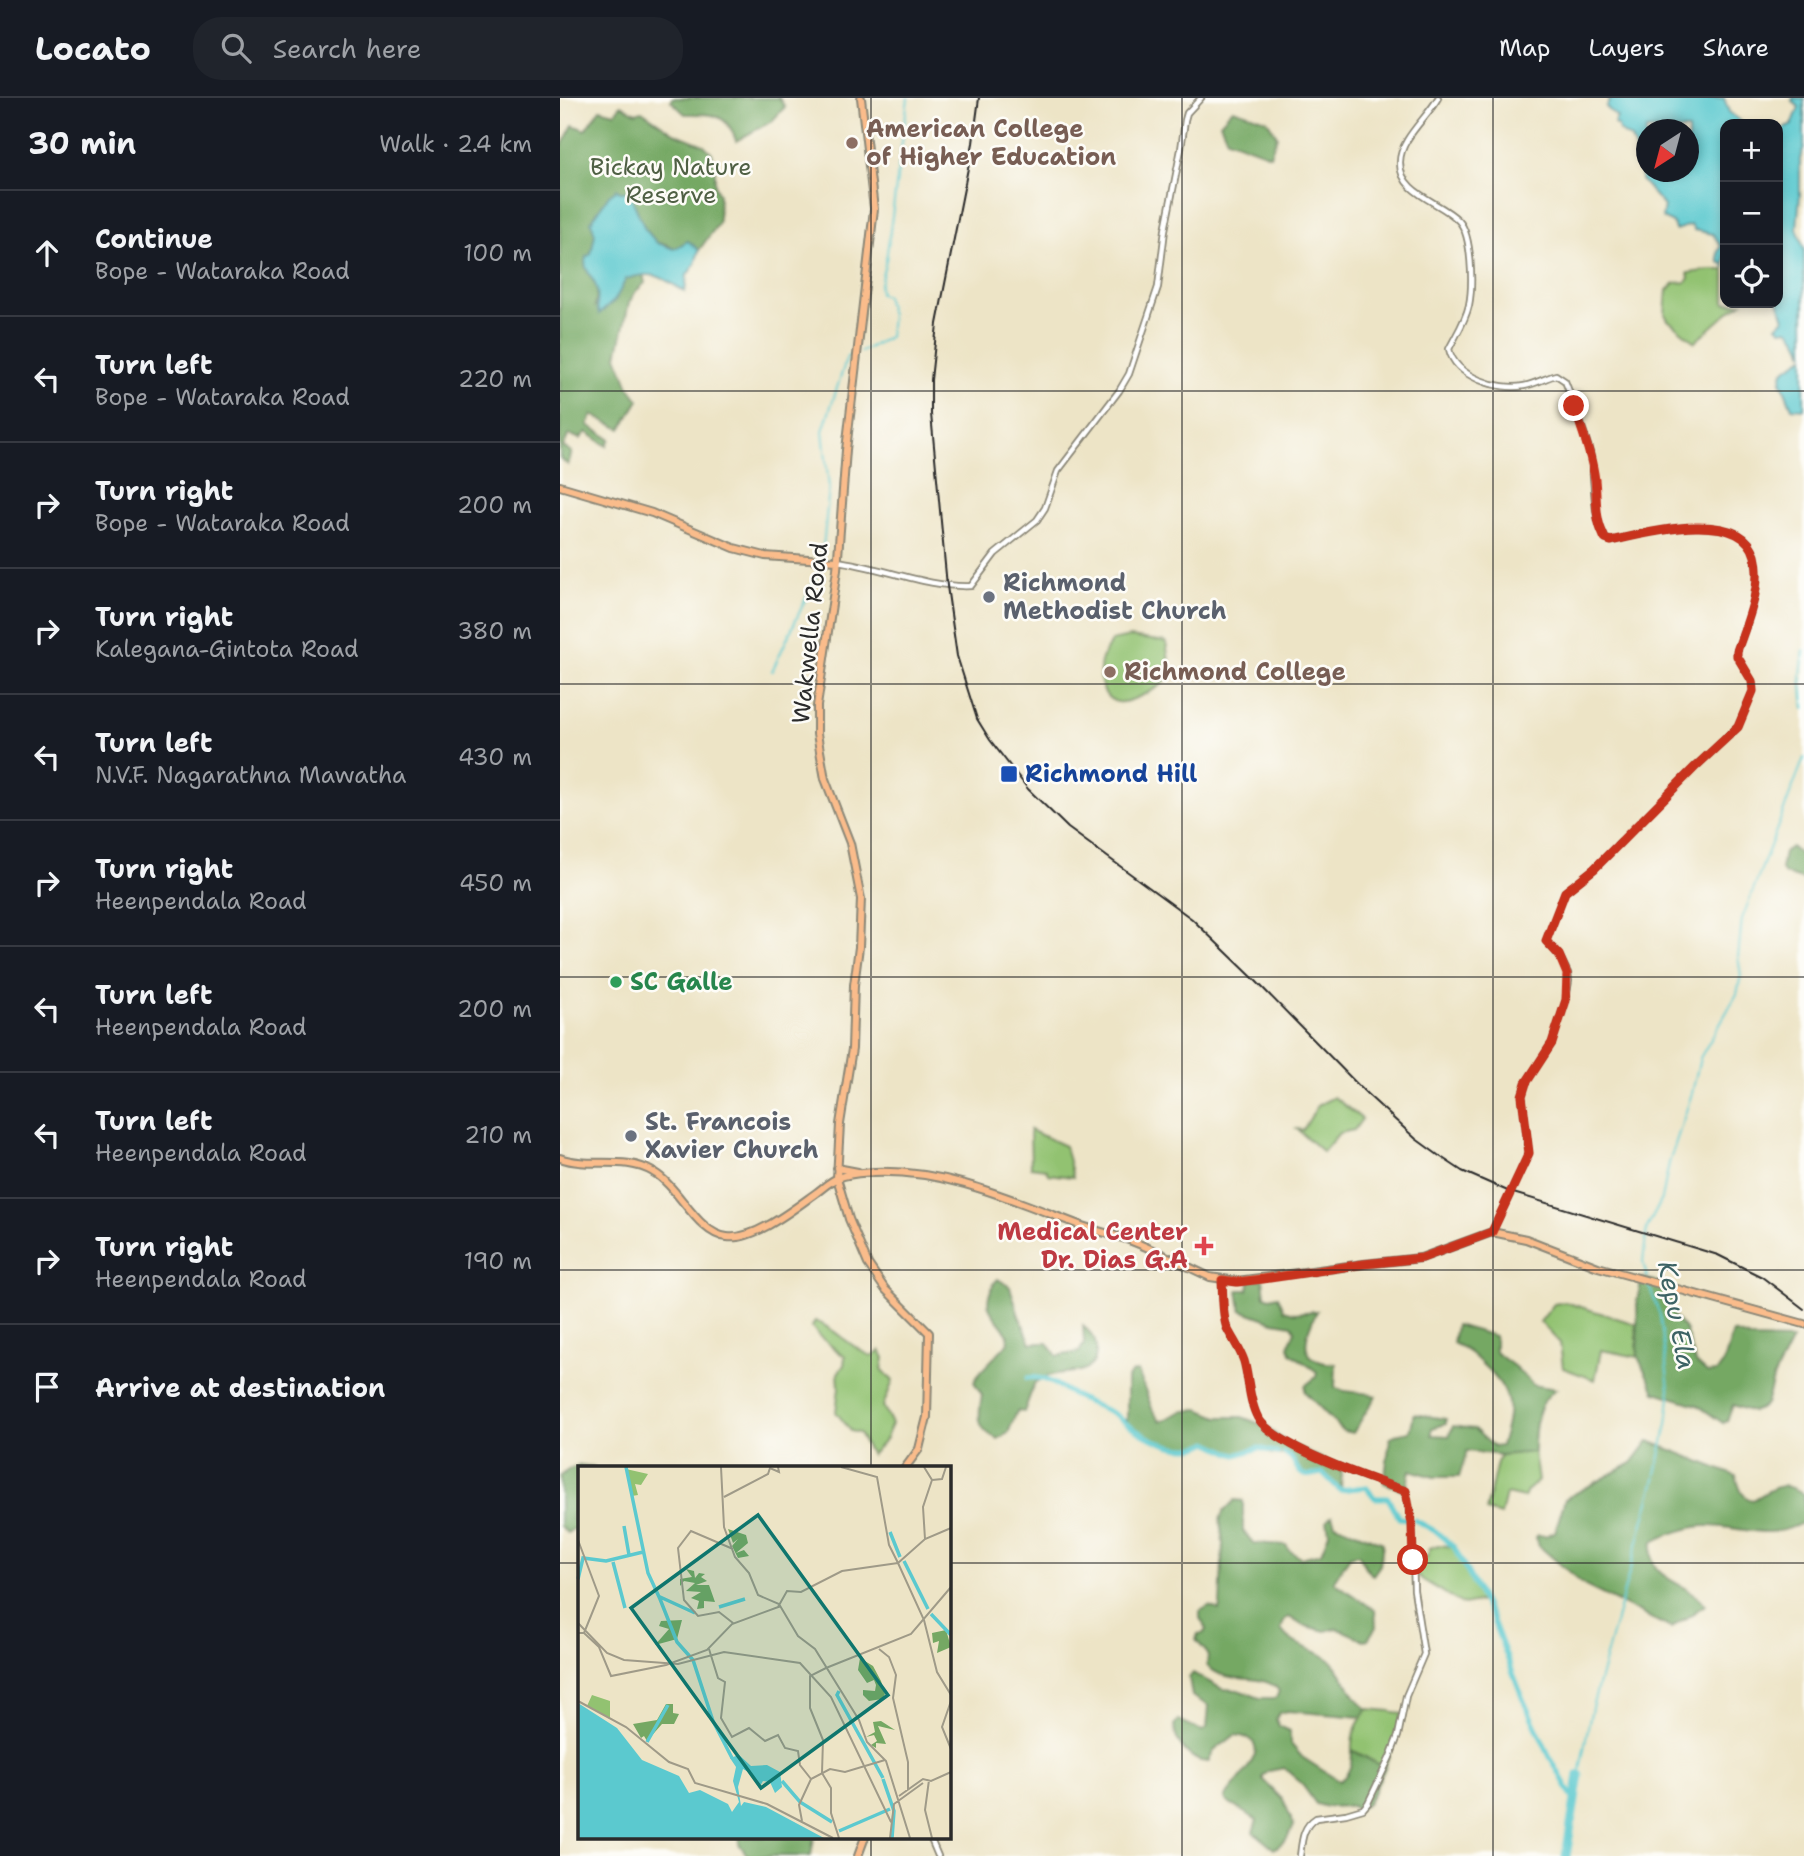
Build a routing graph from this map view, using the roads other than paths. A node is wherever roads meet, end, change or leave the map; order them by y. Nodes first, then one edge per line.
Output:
1 (861, 98) edge
2 (1201, 98) edge
3 (1438, 98) edge
4 (560, 486) edge
5 (837, 562) junction
6 (560, 1158) edge
7 (837, 1168) junction
8 (860, 1173) junction
9 (837, 1178) junction
10 (1492, 1232) junction
11 (1222, 1280) junction
12 (1804, 1324) edge
13 (906, 1466) edge
14 (864, 1839) edge
15 (931, 1839) edge
16 (858, 1856) edge
17 (938, 1856) edge
18 (1300, 1856) edge

1 - 5 main road, Wakwella Road
2 - 5 street
3 - 10 street
4 - 5 main road
5 - 7 main road, Wakwella Road
6 - 9 main road
7 - 8 main road
7 - 9 main road, Wakwella Road
8 - 9 main road
8 - 11 main road
9 - 13 main road, Wakwella Road
10 - 11 main road
10 - 12 main road
11 - 18 street
14 - 16 main road
15 - 17 street

